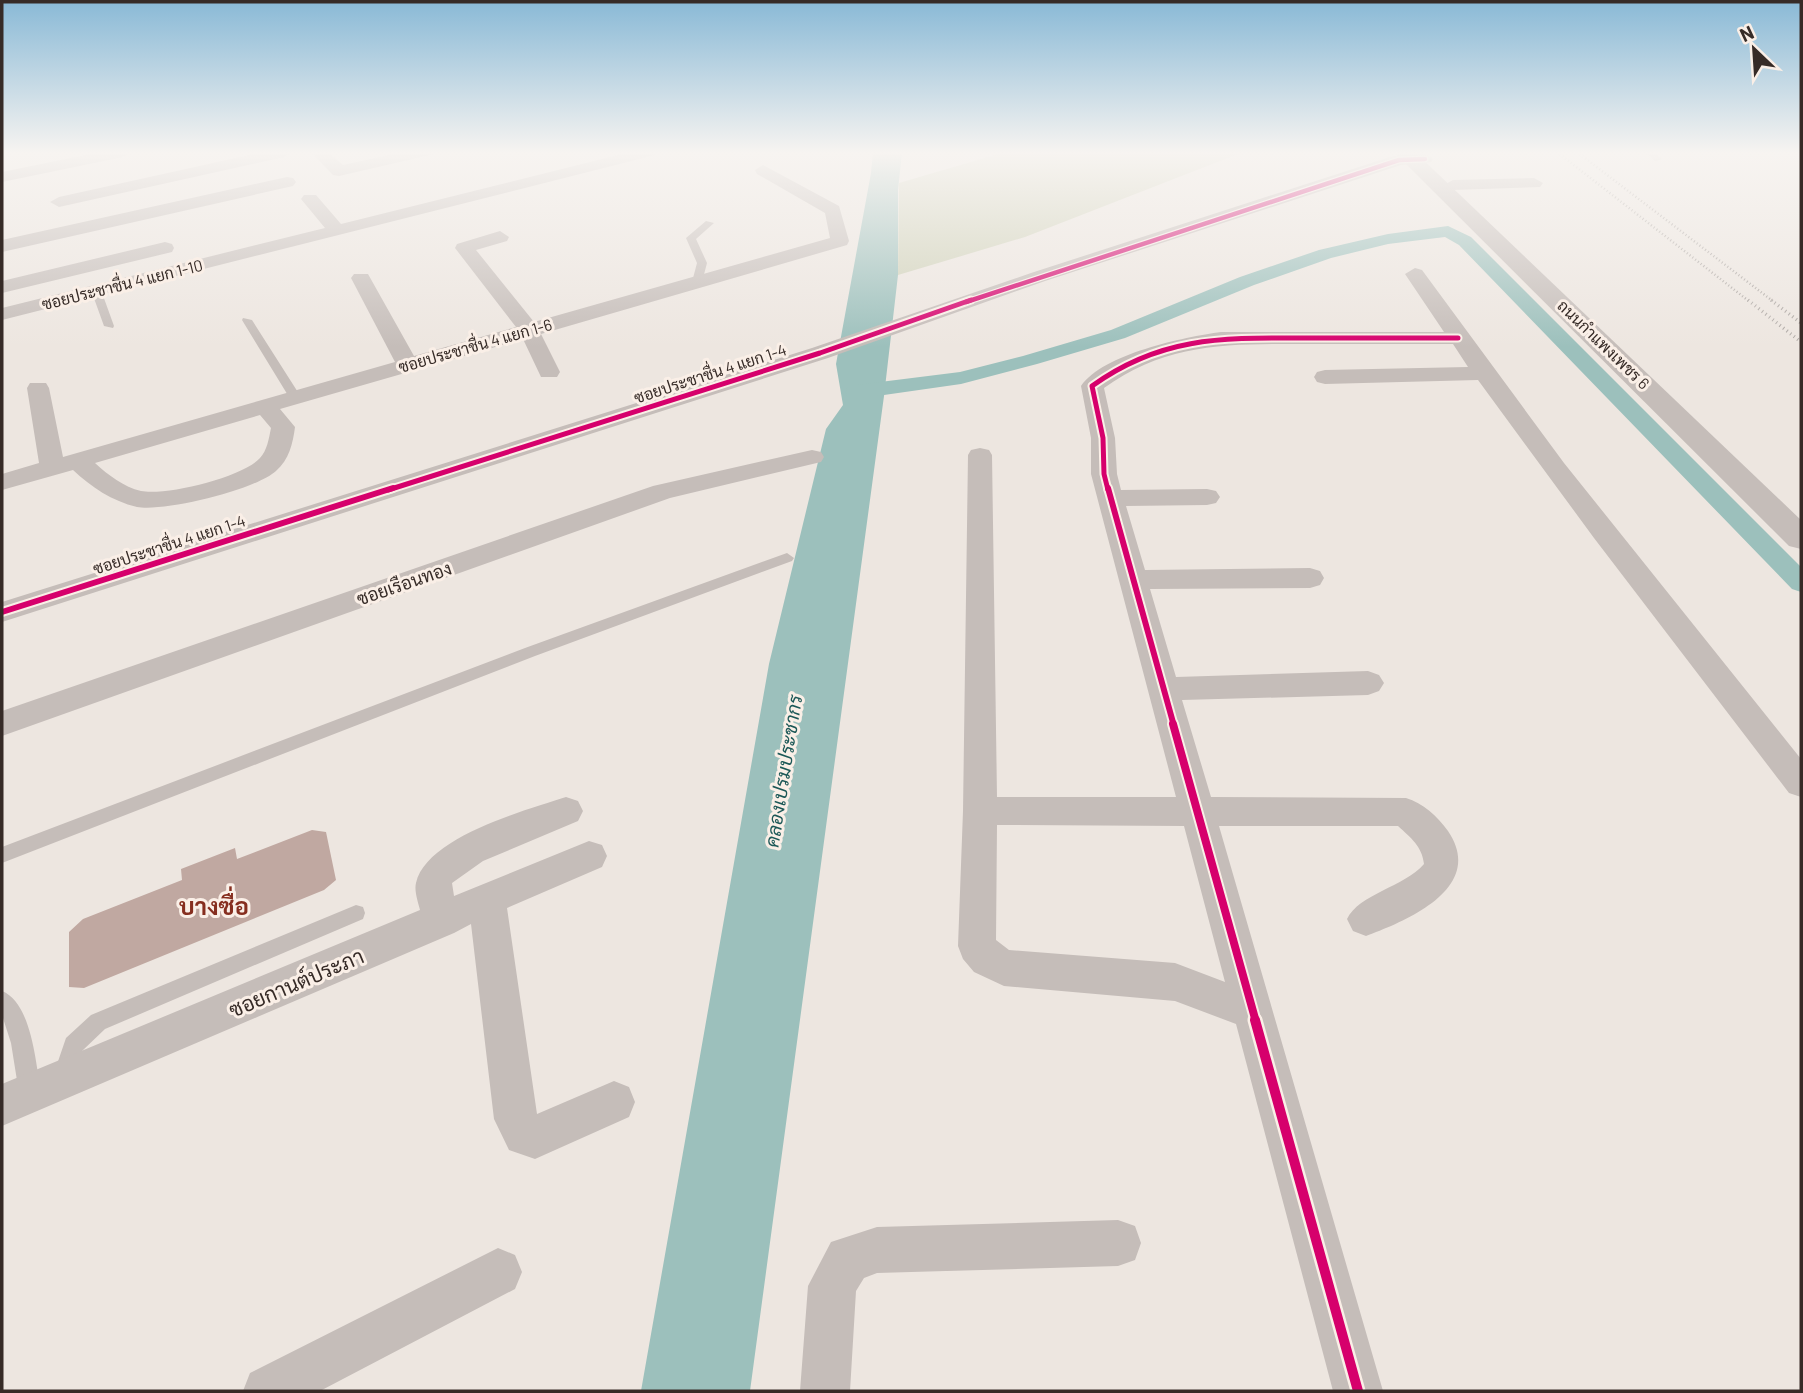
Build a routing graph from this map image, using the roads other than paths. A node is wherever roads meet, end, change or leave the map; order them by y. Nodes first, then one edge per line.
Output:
1 (150, 217) edge
2 (193, 217) edge
3 (326, 217) edge
4 (389, 217) edge
5 (835, 217) edge
6 (1226, 217) edge
7 (1477, 217) edge
8 (1487, 217) edge
9 (709, 223) dead end
10 (337, 230) junction
11 (156, 231) junction
12 (500, 237) dead end
13 (2, 246) edge
14 (176, 271) junction
15 (1415, 274) dead end
16 (361, 278) dead end
17 (697, 282) junction
18 (2, 287) edge
19 (96, 290) junction
20 (2, 314) edge
21 (247, 320) dead end
22 (109, 326) dead end
23 (529, 330) junction
24 (1458, 338) junction
25 (408, 365) junction
26 (549, 372) dead end
27 (1484, 373) junction
28 (1325, 377) dead end
29 (38, 388) dead end
30 (295, 397) junction
31 (265, 407) junction
32 (979, 455) dead end
33 (811, 457) dead end
34 (78, 460) junction
35 (52, 467) junction
36 (2, 482) edge
37 (1207, 497) dead end
38 (1111, 498) junction
39 (1801, 511) edge
40 (1801, 538) edge
41 (787, 558) dead end
42 (1310, 579) dead end
43 (1134, 580) junction
44 (2, 612) edge
45 (1368, 683) dead end
46 (1164, 689) junction
47 (2, 724) edge
48 (1801, 783) edge
49 (566, 811) dead end
50 (980, 811) junction
51 (1198, 812) junction
52 (2, 855) edge
53 (589, 856) dead end
54 (487, 901) junction
55 (356, 913) dead end
56 (1366, 919) dead end
57 (441, 921) junction
58 (2, 1002) edge
59 (1252, 1011) junction
60 (31, 1093) edge
61 (614, 1102) dead end
62 (1118, 1243) dead end
63 (498, 1272) dead end
64 (268, 1391) edge
65 (825, 1391) edge
66 (1358, 1391) edge

1 - 11 street
2 - 11 street
3 - 10 street
4 - 10 street, ซอยประชาชื่น 4 แยก 1-10
5 - 17 street, ซอยประชาชื่น 4 แยก 1-6
6 - 44 street, ซอยประชาชื่น 4 แยก 1-4
7 - 40 street, ถนนกำแพงเพชร 6
8 - 39 street, ถนนกำแพงเพชร 6
9 - 17 lane
10 - 14 street, ซอยประชาชื่น 4 แยก 1-10
11 - 13 street
11 - 14 street
11 - 18 street
12 - 23 street
14 - 19 street, ซอยประชาชื่น 4 แยก 1-10
15 - 24 street
16 - 25 street
17 - 23 street, ซอยประชาชื่น 4 แยก 1-6
19 - 20 street, ซอยประชาชื่น 4 แยก 1-10
19 - 22 lane
21 - 30 lane
23 - 25 street, ซอยประชาชื่น 4 แยก 1-6
23 - 26 street
24 - 27 street
24 - 38 street
25 - 30 street, ซอยประชาชื่น 4 แยก 1-6
27 - 28 street
27 - 48 street
29 - 35 street
30 - 31 street, ซอยประชาชื่น 4 แยก 1-6
31 - 34 street, ซอยประชาชื่น 4 แยก 1-6
31 - 34 street
32 - 50 street
33 - 47 street, ซอยเรือนทอง
34 - 35 street, ซอยประชาชื่น 4 แยก 1-6
35 - 36 street, ซอยประชาชื่น 4 แยก 1-6
37 - 38 street
38 - 43 street
41 - 52 lane
42 - 43 street
43 - 46 street
45 - 46 street
46 - 51 street
49 - 57 street
50 - 51 street
50 - 59 street
51 - 56 street
51 - 59 street
53 - 54 street, ซอยกานต์ประภา
54 - 57 street, ซอยกานต์ประภา
54 - 61 street
55 - 60 lane
57 - 60 street, ซอยกานต์ประภา
58 - 60 lane
59 - 66 street
62 - 65 street
63 - 64 street

